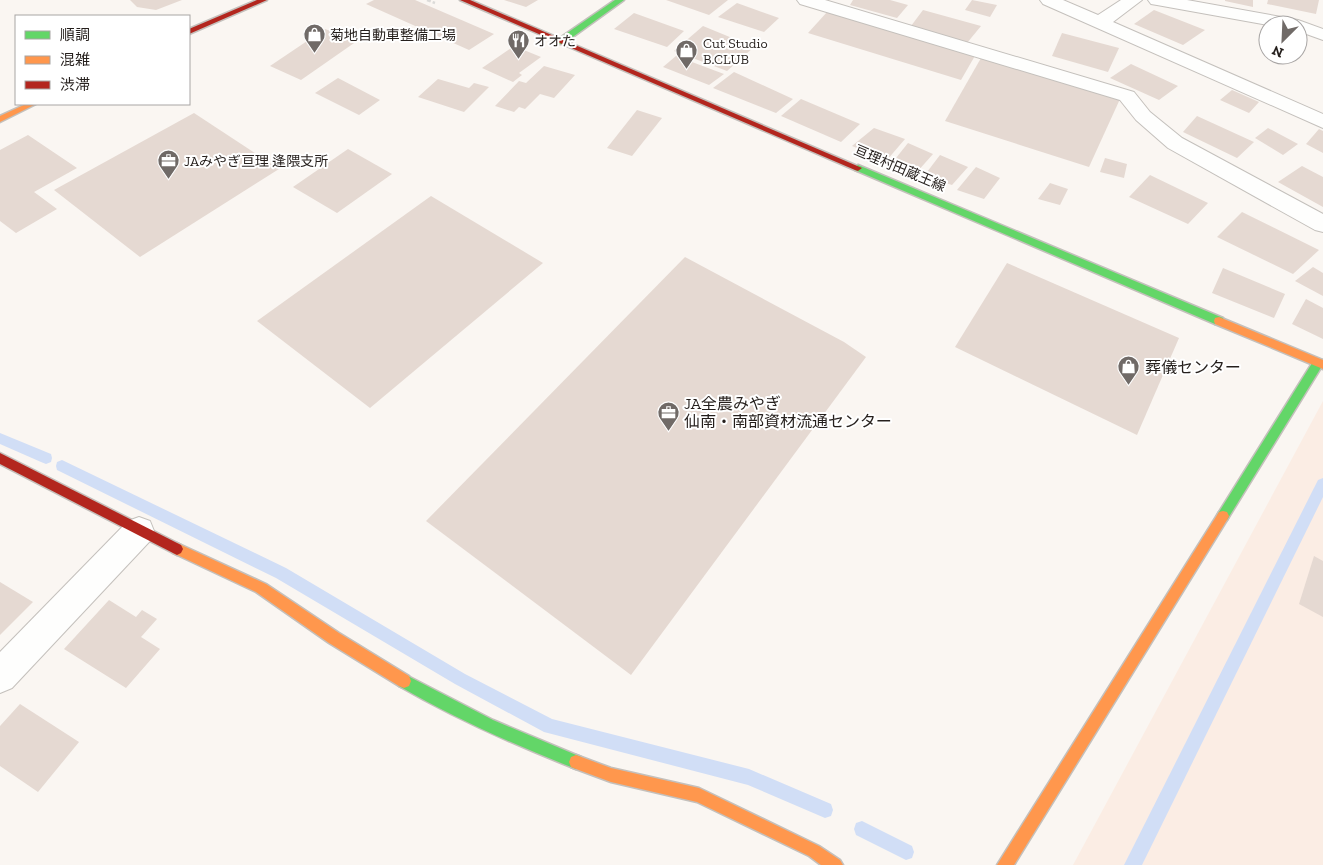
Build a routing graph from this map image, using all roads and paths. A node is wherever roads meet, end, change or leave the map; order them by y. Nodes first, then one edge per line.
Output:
1 (263, 0) edge
2 (464, 0) edge
3 (620, 0) edge
4 (806, 0) edge
5 (1049, 0) edge
6 (1133, 0) edge
7 (1157, 0) edge
8 (1258, 18) edge
9 (1099, 22) junction
10 (1308, 29) edge
11 (190, 32) edge
12 (1323, 35) edge
13 (560, 42) junction
14 (30, 105) edge
15 (0, 119) edge
16 (1323, 122) edge
17 (1323, 224) edge
18 (1320, 364) edge
19 (0, 458) edge
20 (139, 531) junction
21 (0, 676) edge
22 (835, 865) edge
23 (1005, 865) edge

1 - 11 street
2 - 13 street, 亘理村田蔵王線
3 - 13 street
4 - 17 street
5 - 9 street
6 - 9 street
7 - 8 street
9 - 16 street
10 - 12 street
13 - 18 street, 亘理村田蔵王線
14 - 15 street
18 - 23 street
19 - 20 street
20 - 21 street
20 - 22 street

